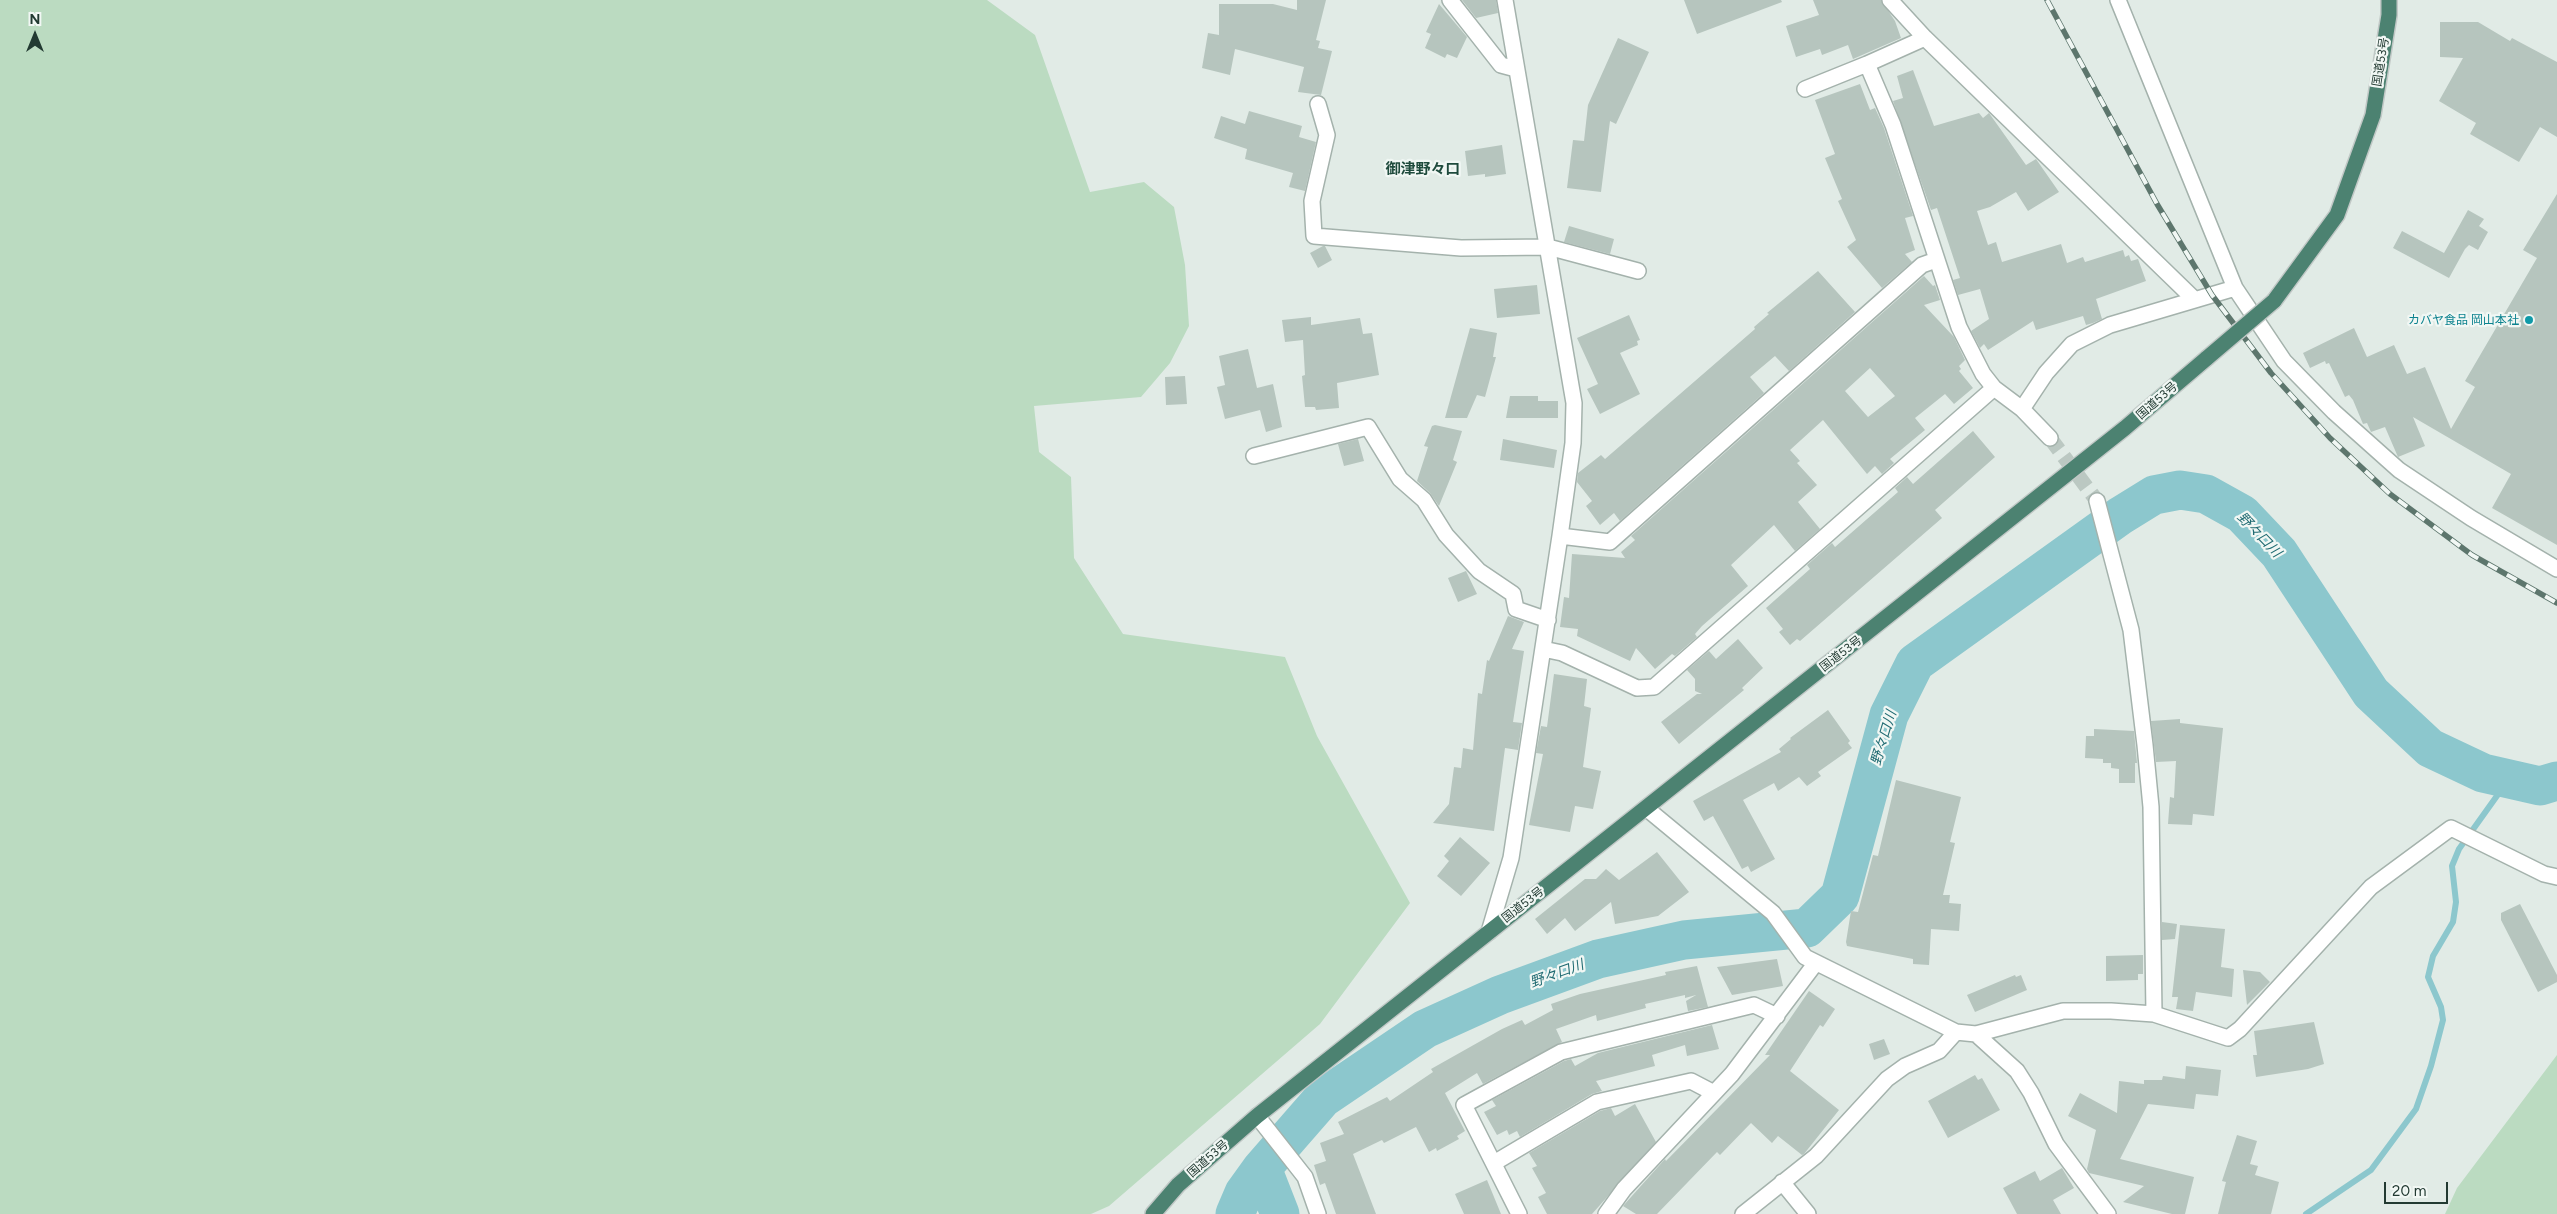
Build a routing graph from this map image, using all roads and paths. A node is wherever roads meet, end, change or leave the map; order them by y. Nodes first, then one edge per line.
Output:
1 (1450, 0) edge
2 (1505, 0) edge
3 (1890, 0) edge
4 (2118, 0) edge
5 (2389, 0) edge
6 (1925, 38) junction
7 (1867, 64) junction
8 (1516, 69) junction
9 (1805, 89) dead end
10 (1318, 104) dead end
11 (1548, 247) junction
12 (1936, 260) junction
13 (1638, 271) dead end
14 (2235, 288) junction
15 (2194, 299) junction
16 (1994, 388) junction
17 (2022, 409) junction
18 (2050, 438) tunnel mouth
19 (1254, 456) dead end
20 (2098, 507) tunnel mouth
21 (1560, 536) junction
22 (2557, 569) edge
23 (1548, 620) junction
24 (1543, 649) junction
25 (1646, 808) junction
26 (2557, 877) edge
27 (1489, 932) junction
28 (1810, 960) junction
29 (2154, 1014) junction
30 (1777, 1016) junction
31 (1956, 1032) junction
32 (1976, 1034) junction
33 (1714, 1093) junction
34 (1257, 1116) junction
35 (1494, 1163) junction
36 (1782, 1182) junction
37 (1153, 1214) edge
38 (1318, 1214) edge
39 (1519, 1214) edge
40 (1606, 1214) edge
41 (1743, 1214) edge
42 (1808, 1214) edge
43 (2108, 1214) edge

1 - 8 street
2 - 8 street
3 - 6 street
4 - 14 street
5 - 25 highway, 国道53号, bridge
6 - 7 street
6 - 15 street
7 - 9 street
7 - 12 street
8 - 11 street
10 - 11 street
11 - 13 street
11 - 21 street
12 - 16 street
12 - 21 street
14 - 15 street
14 - 22 street
15 - 17 street
16 - 17 street
16 - 24 street
17 - 18 street
19 - 23 street
20 - 29 street
21 - 23 street
23 - 24 street
24 - 27 street
25 - 27 highway, 国道53号
25 - 28 street
26 - 29 street
27 - 34 highway, 国道53号
28 - 30 street
28 - 31 street
29 - 32 street
30 - 33 street
30 - 35 street
31 - 32 street
31 - 36 street
32 - 43 street
33 - 35 street
33 - 40 street
34 - 37 highway, 国道53号
34 - 38 street
35 - 39 street
36 - 41 street
36 - 42 street

